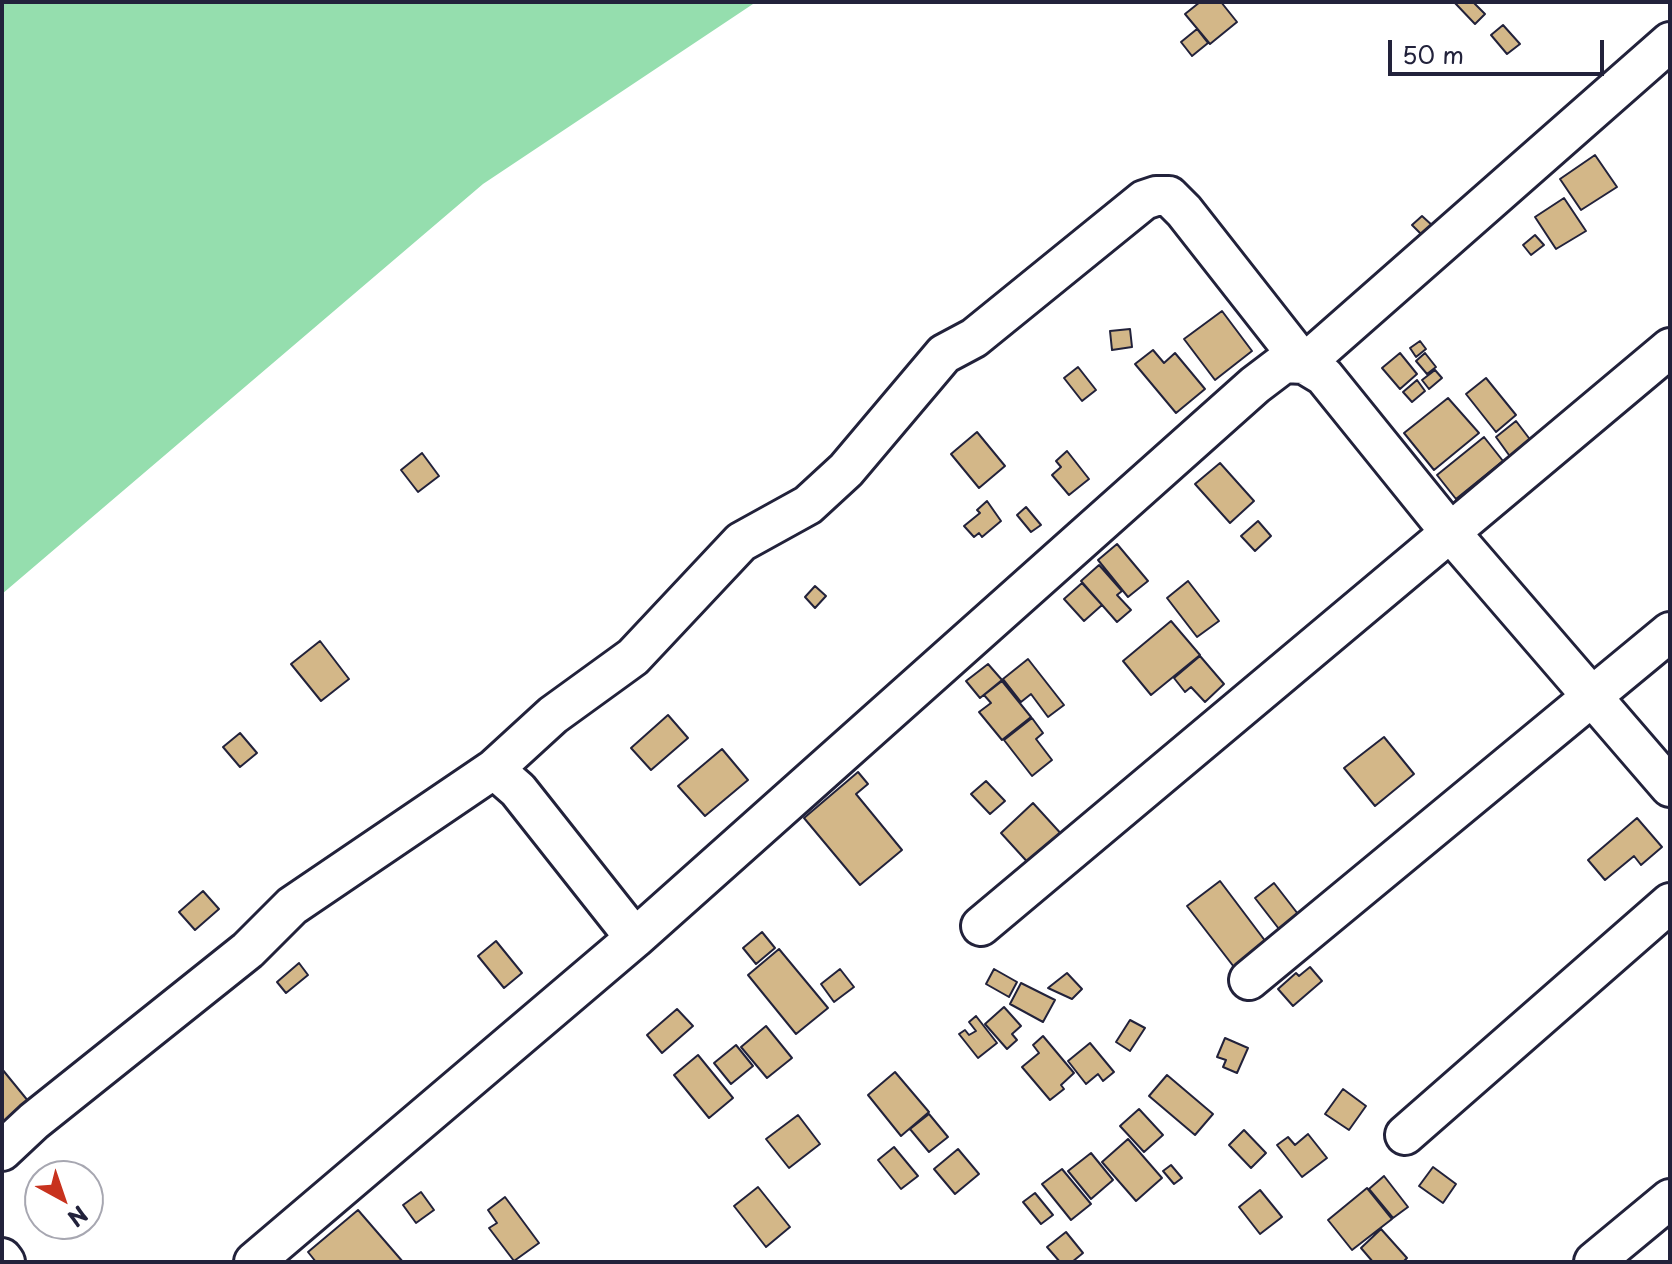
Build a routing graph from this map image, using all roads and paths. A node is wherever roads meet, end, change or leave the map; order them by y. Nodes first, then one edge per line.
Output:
1 (1670, 42) edge
2 (1670, 348) edge
3 (1304, 364) junction
4 (1450, 532) junction
5 (1670, 632) edge
6 (1593, 695) junction
7 (494, 769) junction
8 (1670, 787) edge
9 (1670, 903) edge
10 (981, 926) dead end
11 (635, 938) junction
12 (1249, 980) dead end
13 (1405, 1135) dead end
14 (2, 1151) edge
15 (1670, 1199) edge
16 (254, 1262) edge
17 (1594, 1262) edge

1 - 3 street
2 - 4 street
3 - 4 street
3 - 7 street
3 - 11 street
4 - 6 street
4 - 10 street
5 - 6 street
6 - 8 street
6 - 12 street
7 - 11 street
7 - 14 street
9 - 13 street
11 - 16 street
15 - 17 street

